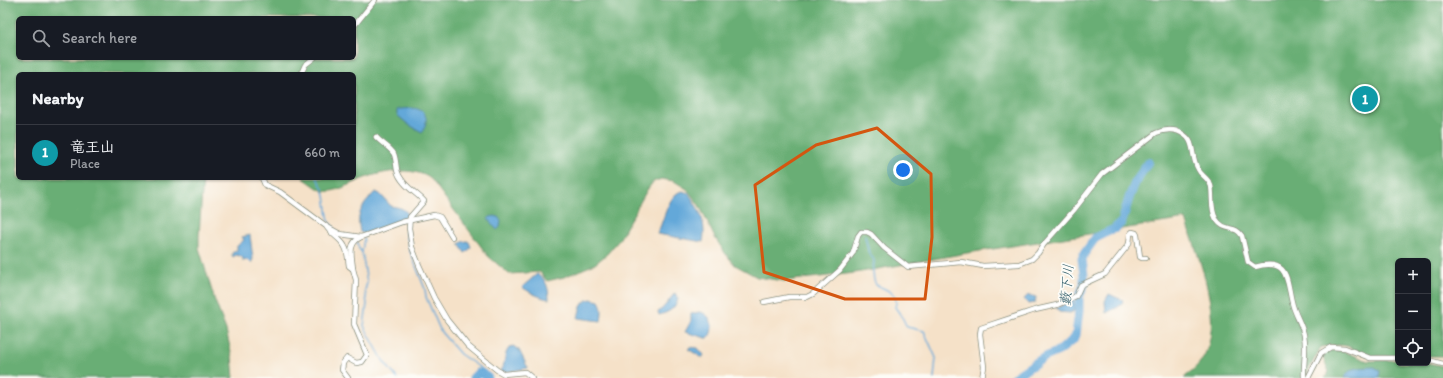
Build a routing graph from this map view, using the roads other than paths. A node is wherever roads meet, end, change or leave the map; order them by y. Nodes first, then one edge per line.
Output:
1 (375, 0) edge
2 (356, 24) edge
3 (311, 60) edge
4 (302, 72) edge
5 (376, 138) dead end
6 (263, 180) edge
7 (409, 221) junction
8 (326, 226) junction
9 (452, 237) dead end
10 (358, 239) junction
11 (1146, 258) dead end
12 (354, 269) junction
13 (764, 302) dead end
14 (1395, 358) edge
15 (1431, 361) edge
16 (1443, 364) edge
17 (348, 378) edge
18 (532, 378) edge
19 (982, 378) edge
20 (1304, 378) edge
21 (1308, 378) edge

1 - 2 street
3 - 4 street
5 - 7 street
6 - 8 street
7 - 9 street
7 - 10 street
7 - 18 street
8 - 10 street
8 - 12 street
10 - 12 street
11 - 19 street
12 - 17 street
13 - 20 street
14 - 21 street
15 - 16 street

